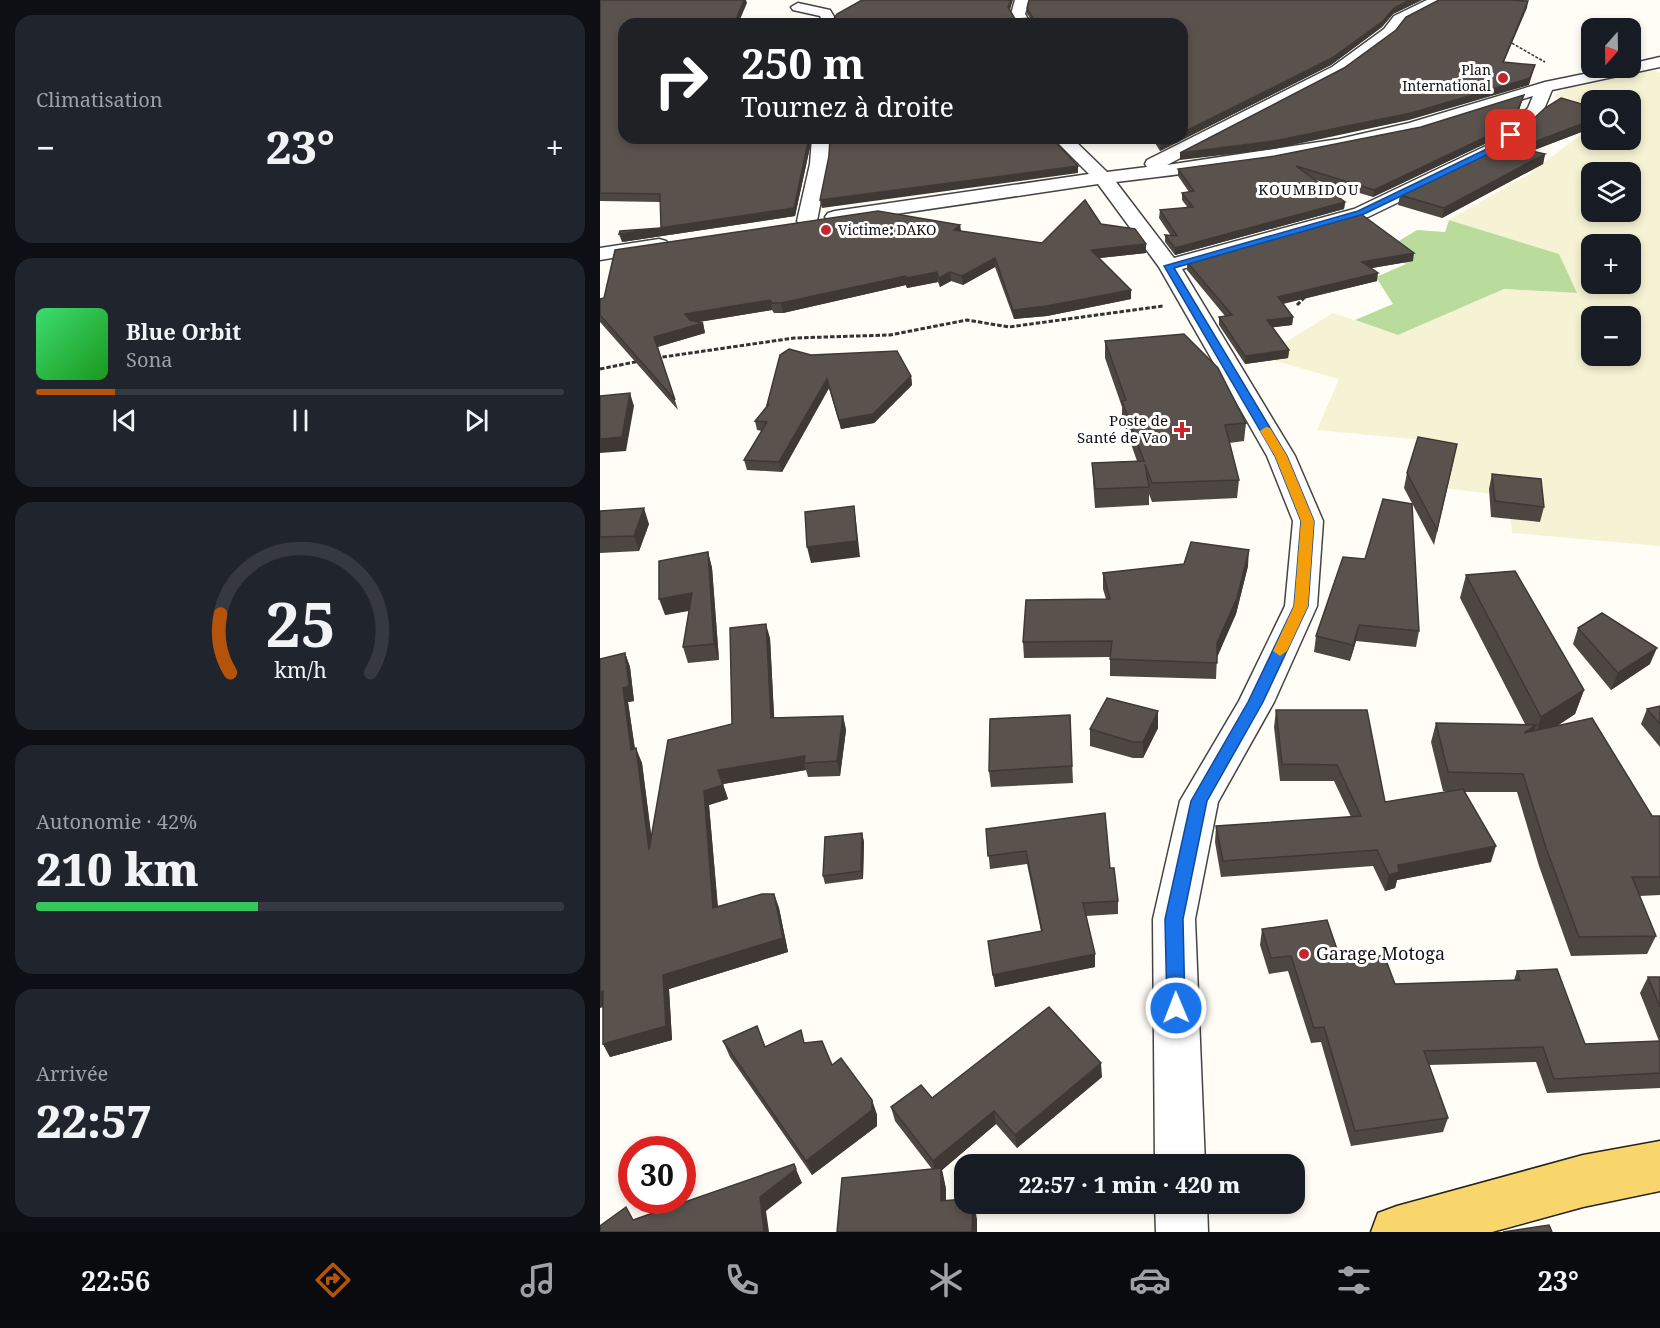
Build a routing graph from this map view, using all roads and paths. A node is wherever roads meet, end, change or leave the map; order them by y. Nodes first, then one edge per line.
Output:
1 (1022, 0) edge
2 (1438, 0) edge
3 (798, 7) dead end
4 (828, 18) edge
5 (1020, 18) edge
6 (1501, 39) edge
7 (1660, 62) edge
8 (1576, 81) junction
9 (1545, 87) junction
10 (821, 144) edge
11 (1071, 144) edge
12 (1116, 176) junction
13 (807, 222) junction
14 (787, 225) edge
15 (680, 242) edge
16 (600, 254) edge
17 (1169, 266) junction
18 (1309, 293) edge
19 (1190, 302) junction
20 (1297, 305) dead end
21 (652, 359) edge
22 (642, 361) edge
23 (600, 369) edge
24 (1180, 1154) edge
25 (1660, 1167) edge
26 (1181, 1214) edge
27 (1182, 1232) edge
28 (1397, 1232) edge

1 - 5 street
2 - 12 street
3 - 4 street
6 - 8 path
7 - 8 street
8 - 9 street
9 - 12 street
9 - 17 street
10 - 13 street
11 - 12 street
12 - 13 street
12 - 17 street
13 - 14 street
15 - 16 street
17 - 19 street
18 - 20 path
19 - 21 path
19 - 24 street
22 - 23 path
25 - 28 main road
26 - 27 street

